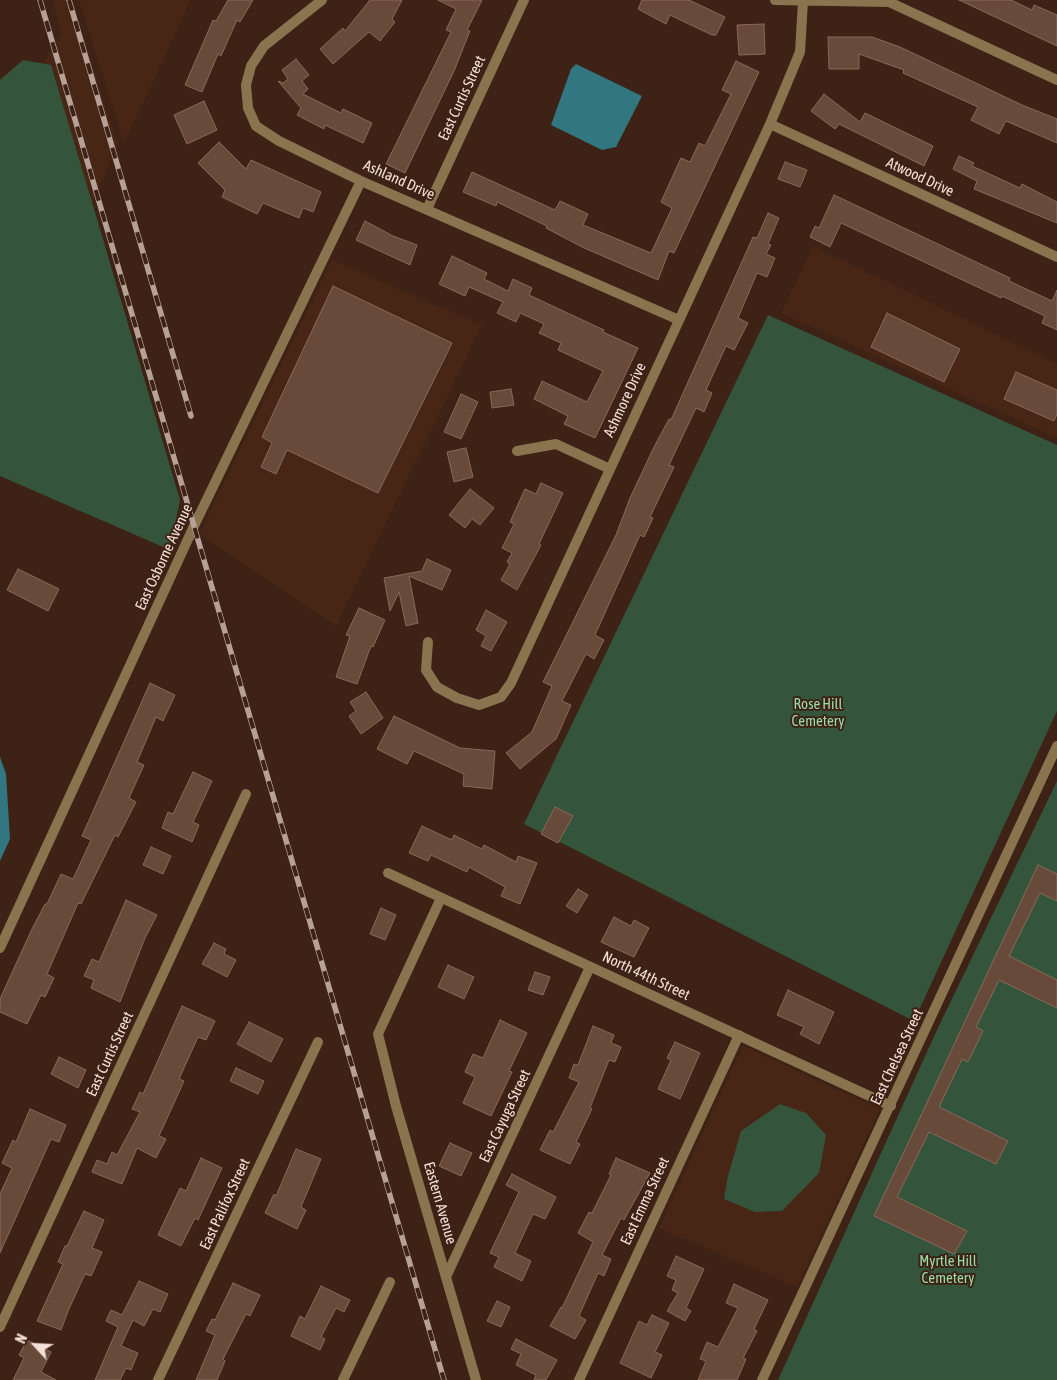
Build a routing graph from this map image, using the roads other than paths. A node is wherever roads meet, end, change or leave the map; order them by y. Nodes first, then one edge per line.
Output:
1 (322, 0) edge
2 (524, 0) edge
3 (776, 0) edge
4 (803, 1) edge
5 (1057, 80) edge
6 (770, 124) junction
7 (362, 181) junction
8 (427, 209) junction
9 (1057, 257) edge
10 (679, 320) junction
11 (517, 451) dead end
12 (610, 469) junction
13 (428, 642) dead end
14 (1057, 746) edge
15 (246, 794) dead end
16 (388, 873) dead end
17 (441, 898) junction
18 (0, 948) edge
19 (590, 967) junction
20 (739, 1035) junction
21 (318, 1042) dead end
22 (891, 1106) junction
23 (446, 1278) junction
24 (390, 1282) dead end
25 (0, 1326) edge
26 (158, 1380) edge
27 (343, 1380) edge
28 (476, 1380) edge
29 (580, 1380) edge
30 (762, 1380) edge

1 - 7 street, Ashland Drive
2 - 8 street, East Curtis Street
3 - 4 street
4 - 5 street
4 - 6 street, Ashmore Drive
6 - 9 street, Atwood Drive
6 - 10 street, Ashmore Drive
7 - 8 street, Ashland Drive
7 - 18 street, East Osborne Avenue
8 - 10 street, Ashland Drive
10 - 12 street, Ashmore Drive
11 - 12 street
12 - 13 street, Ashmore Drive
14 - 22 street, East Chelsea Street
15 - 25 street, East Curtis Street
16 - 17 street, North 44th Street
17 - 19 street, North 44th Street
17 - 23 street, Eastern Avenue
19 - 20 street, North 44th Street
19 - 23 street, East Cayuga Street
20 - 22 street, North 44th Street
20 - 29 street, East Emma Street
21 - 26 street, East Palifox Street
22 - 30 street, East Chelsea Street
23 - 28 street, Eastern Avenue
24 - 27 street

